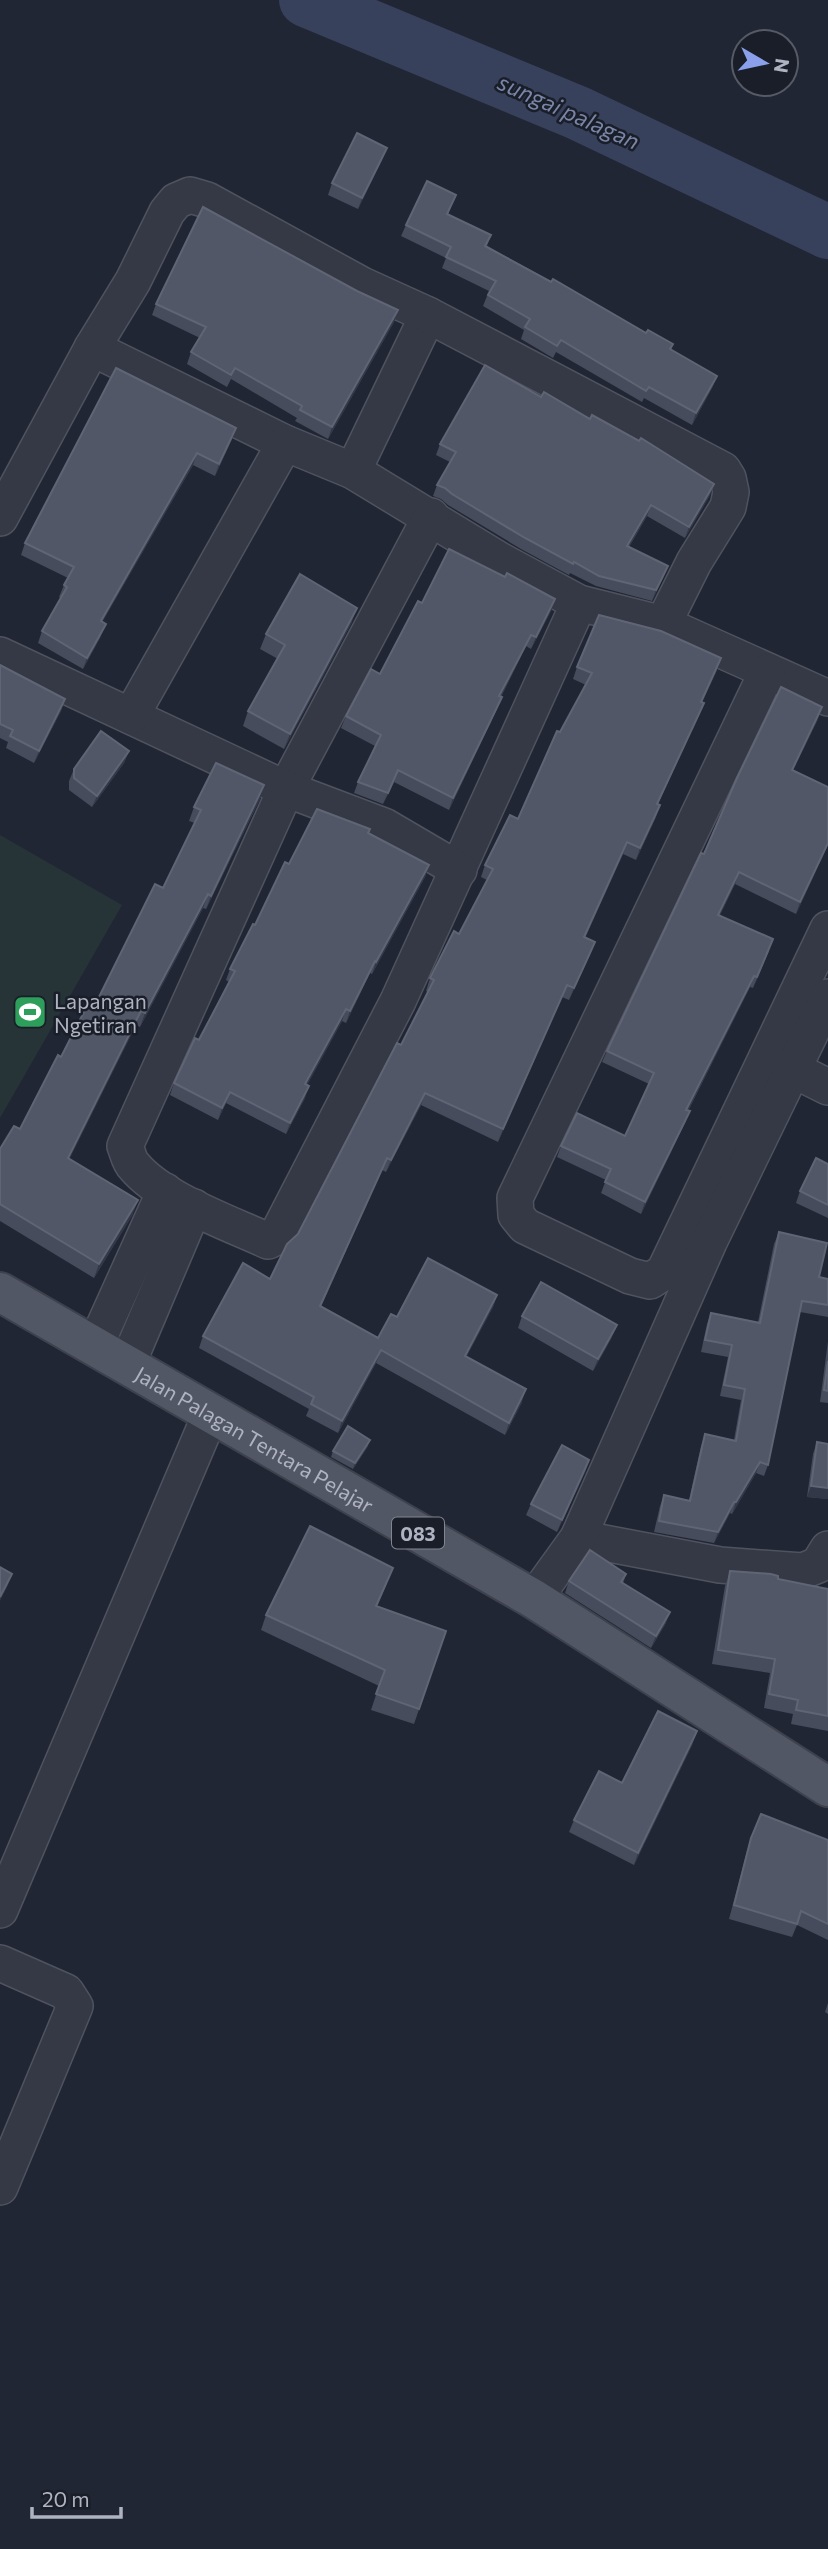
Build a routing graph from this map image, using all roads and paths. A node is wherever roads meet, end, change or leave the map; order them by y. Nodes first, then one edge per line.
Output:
1 (428, 315) junction
2 (92, 348) junction
3 (285, 443) junction
4 (353, 471) junction
5 (430, 516) junction
6 (0, 518) edge
7 (579, 603) junction
8 (663, 624) junction
9 (0, 655) edge
10 (767, 672) junction
11 (828, 698) edge
12 (131, 716) junction
13 (286, 789) junction
14 (459, 870) junction
15 (828, 929) edge
16 (828, 998) edge
17 (794, 1070) junction
18 (828, 1087) edge
19 (755, 1116) junction
20 (179, 1199) junction
21 (0, 1292) edge
22 (111, 1355) junction
23 (211, 1413) junction
24 (579, 1538) junction
25 (828, 1549) edge
26 (534, 1600) junction
27 (828, 1787) edge
28 (0, 1910) edge
29 (0, 1963) edge
30 (0, 2187) edge

1 - 2 street
1 - 4 street
1 - 8 street
2 - 3 street
2 - 6 street
3 - 4 street
3 - 12 street
4 - 5 street
5 - 7 street
5 - 13 street
7 - 8 street
7 - 14 street
8 - 10 street
9 - 12 street
10 - 11 street
10 - 19 street
12 - 13 street
13 - 14 street
13 - 20 street
14 - 20 street
15 - 19 street
16 - 17 street
17 - 18 street
17 - 19 street
19 - 24 street
20 - 22 street
21 - 22 main road, Jalan Palagan Tentara Pelajar / 083
22 - 23 main road, Jalan Palagan Tentara Pelajar / 083
23 - 26 main road, Jalan Palagan Tentara Pelajar / 083
23 - 28 street
24 - 25 street
24 - 26 street
26 - 27 main road, Jalan Palagan Tentara Pelajar / 083
29 - 30 street

